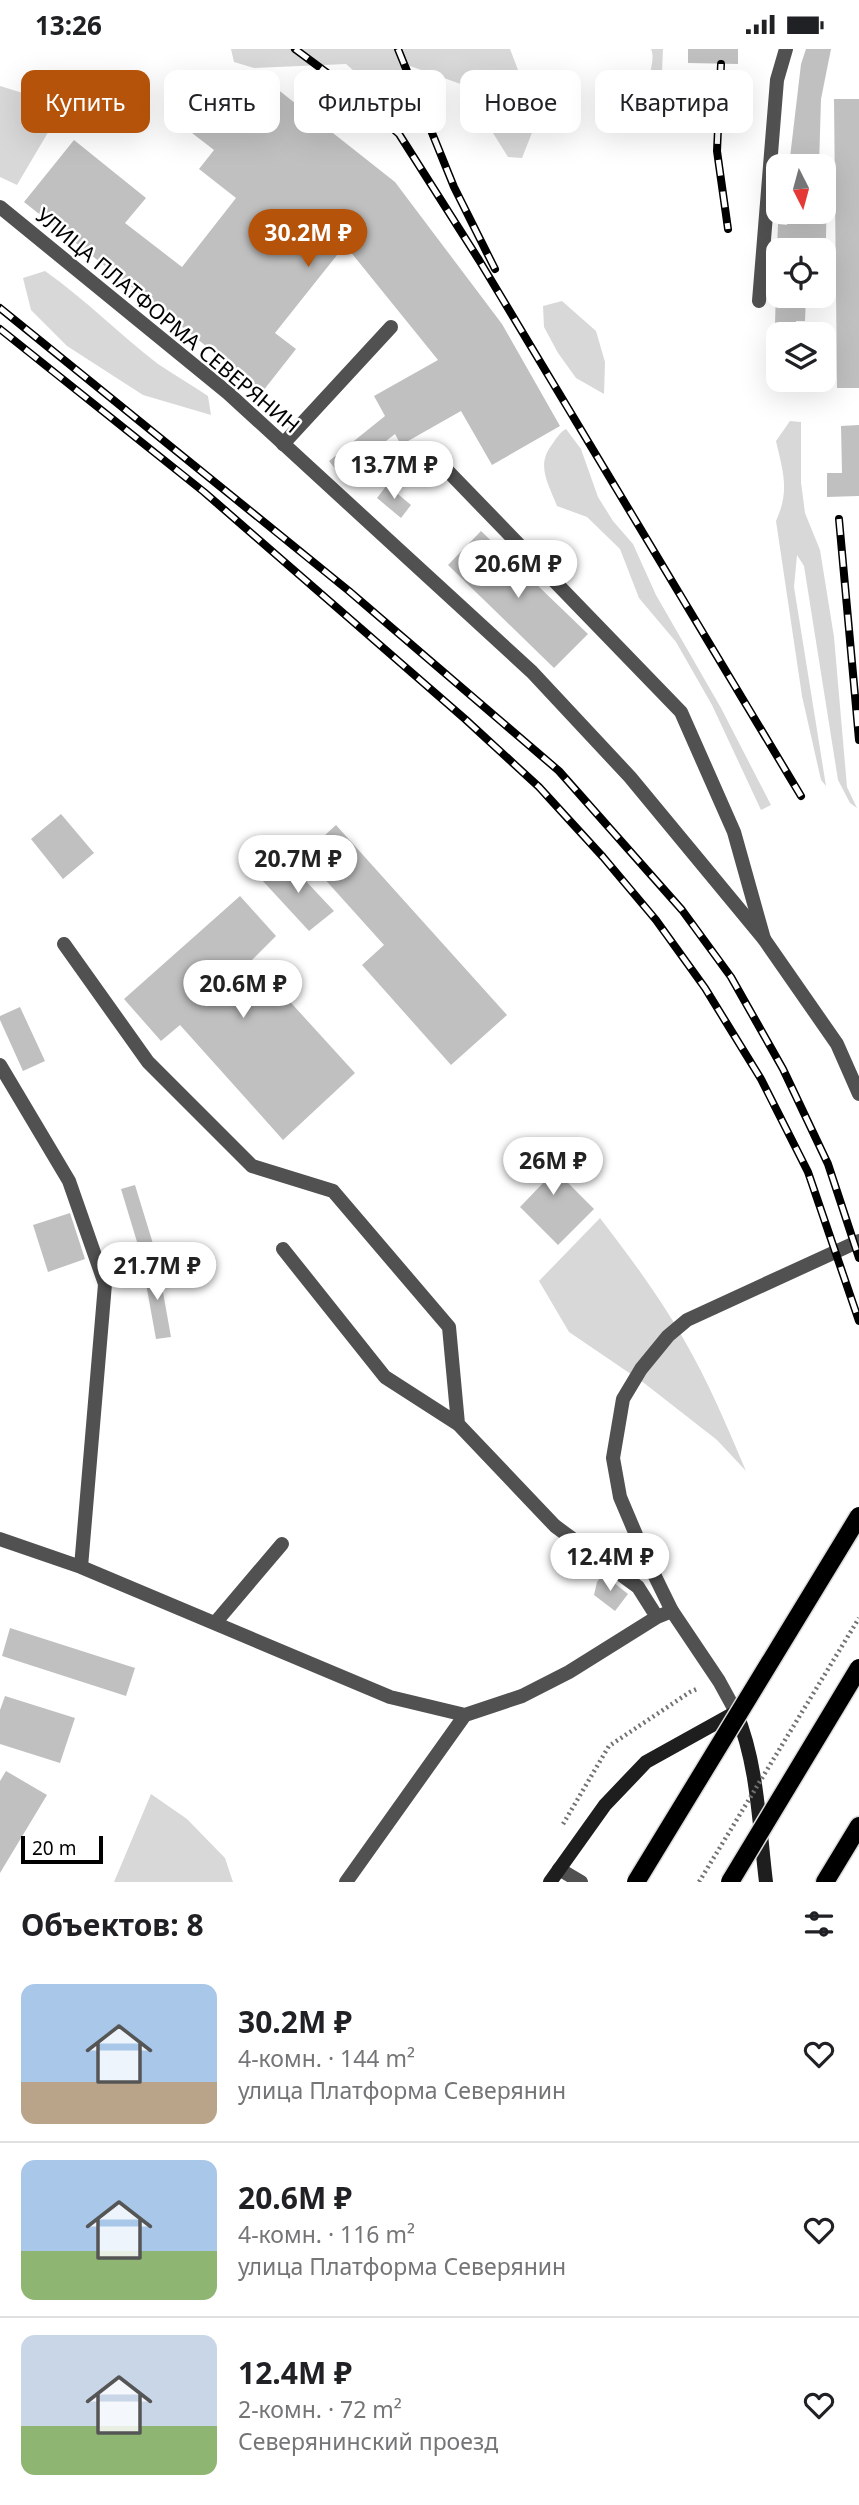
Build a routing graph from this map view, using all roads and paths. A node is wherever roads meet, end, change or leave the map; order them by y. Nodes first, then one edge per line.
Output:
1 (786, 49) edge
2 (0, 207) edge
3 (760, 301) dead end
4 (391, 327) dead end
5 (284, 444) junction
6 (441, 464) dead end
7 (764, 939) junction
8 (64, 944) dead end
9 (0, 1065) edge
10 (859, 1094) edge
11 (859, 1241) edge
12 (284, 1249) dead end
13 (458, 1424) junction
14 (859, 1516) edge
15 (0, 1539) edge
16 (282, 1544) dead end
17 (81, 1567) junction
18 (672, 1611) junction
19 (657, 1617) junction
20 (859, 1618) edge
21 (215, 1623) junction
22 (859, 1668) edge
23 (736, 1712) junction
24 (465, 1715) junction
25 (859, 1826) edge
26 (559, 1869) junction
27 (346, 1882) edge
28 (550, 1882) edge
29 (581, 1882) edge
30 (636, 1882) edge
31 (699, 1882) edge
32 (730, 1882) edge
33 (766, 1882) edge
34 (825, 1882) edge

1 - 3 street
2 - 5 street, УЛИЦА ПЛАТФОРМА СЕВЕРЯНИН
4 - 5 street
5 - 7 street, УЛИЦА ПЛАТФОРМА СЕВЕРЯНИН
6 - 7 street
7 - 10 street, УЛИЦА ПЛАТФОРМА СЕВЕРЯНИН
8 - 13 street
9 - 17 street
11 - 18 street
12 - 13 street
13 - 19 street
14 - 30 main road, bridge
15 - 17 street
16 - 21 street
17 - 21 street
18 - 19 street
18 - 23 street
19 - 24 street
20 - 31 path, bridge
21 - 24 street
22 - 32 main road, bridge
23 - 26 street
23 - 33 street
24 - 27 street
25 - 34 main road
26 - 28 street
26 - 29 street

